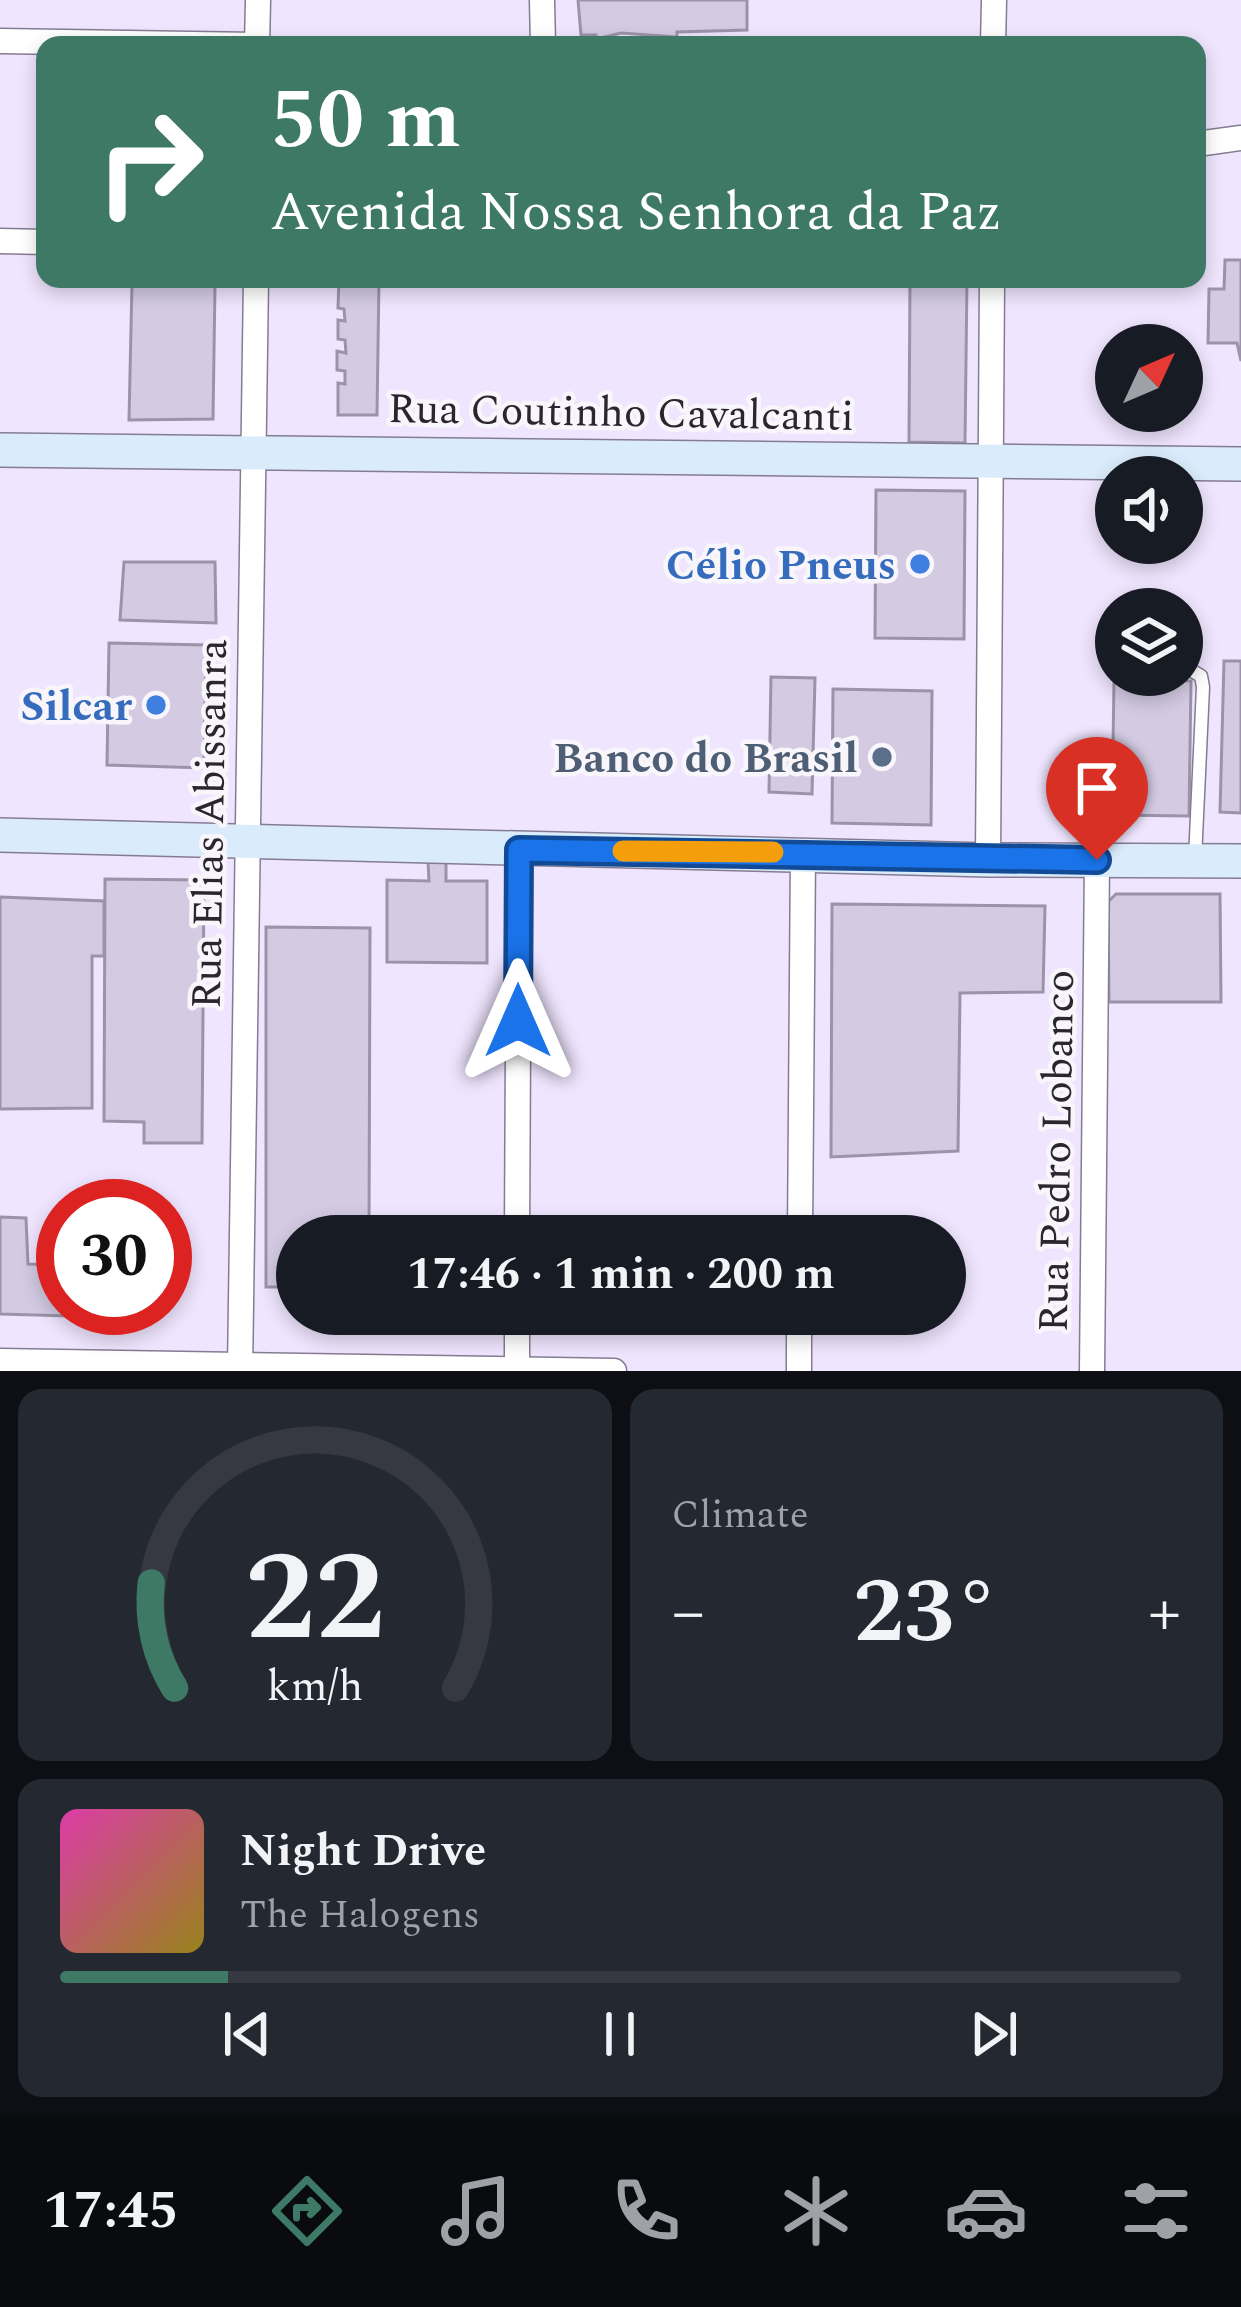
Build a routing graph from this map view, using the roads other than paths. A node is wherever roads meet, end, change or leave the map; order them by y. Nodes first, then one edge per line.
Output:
1 (258, 0) edge
2 (542, 0) edge
3 (994, 0) edge
4 (257, 36) edge
5 (543, 36) edge
6 (993, 36) edge
7 (0, 41) edge
8 (36, 42) edge
9 (1241, 138) edge
10 (1206, 143) edge
11 (0, 241) edge
12 (36, 242) edge
13 (256, 288) edge
14 (992, 288) edge
15 (0, 450) edge
16 (256, 450) junction
17 (991, 462) junction
18 (1241, 464) edge
19 (1203, 696) edge
20 (0, 835) edge
21 (246, 841) junction
22 (519, 850) junction
23 (803, 852) junction
24 (988, 860) junction
25 (1097, 860) junction
26 (1195, 861) junction
27 (1241, 861) edge
28 (517, 1215) edge
29 (800, 1215) edge
30 (517, 1335) edge
31 (799, 1335) edge
32 (0, 1361) edge
33 (240, 1367) edge
34 (517, 1371) edge
35 (614, 1371) edge
36 (799, 1371) edge
37 (1092, 1371) edge

1 - 4 street
2 - 5 street
3 - 6 street
7 - 8 street
9 - 10 street
11 - 12 street
13 - 16 street, Rua Elias Abissanra
14 - 17 street
15 - 16 main road, Rua Coutinho Cavalcanti
16 - 17 main road, Rua Coutinho Cavalcanti
16 - 21 street, Rua Elias Abissanra
17 - 18 main road, Rua Coutinho Cavalcanti
17 - 24 street
19 - 26 lane
20 - 21 main road
21 - 22 main road
21 - 33 street, Rua Elias Abissanra
22 - 23 main road
22 - 28 street
23 - 24 main road
23 - 29 street
24 - 25 main road
25 - 26 main road
25 - 37 street, Rua Pedro Lobanco
26 - 27 main road
30 - 34 street
31 - 36 street
32 - 33 street
33 - 34 street
34 - 35 street

